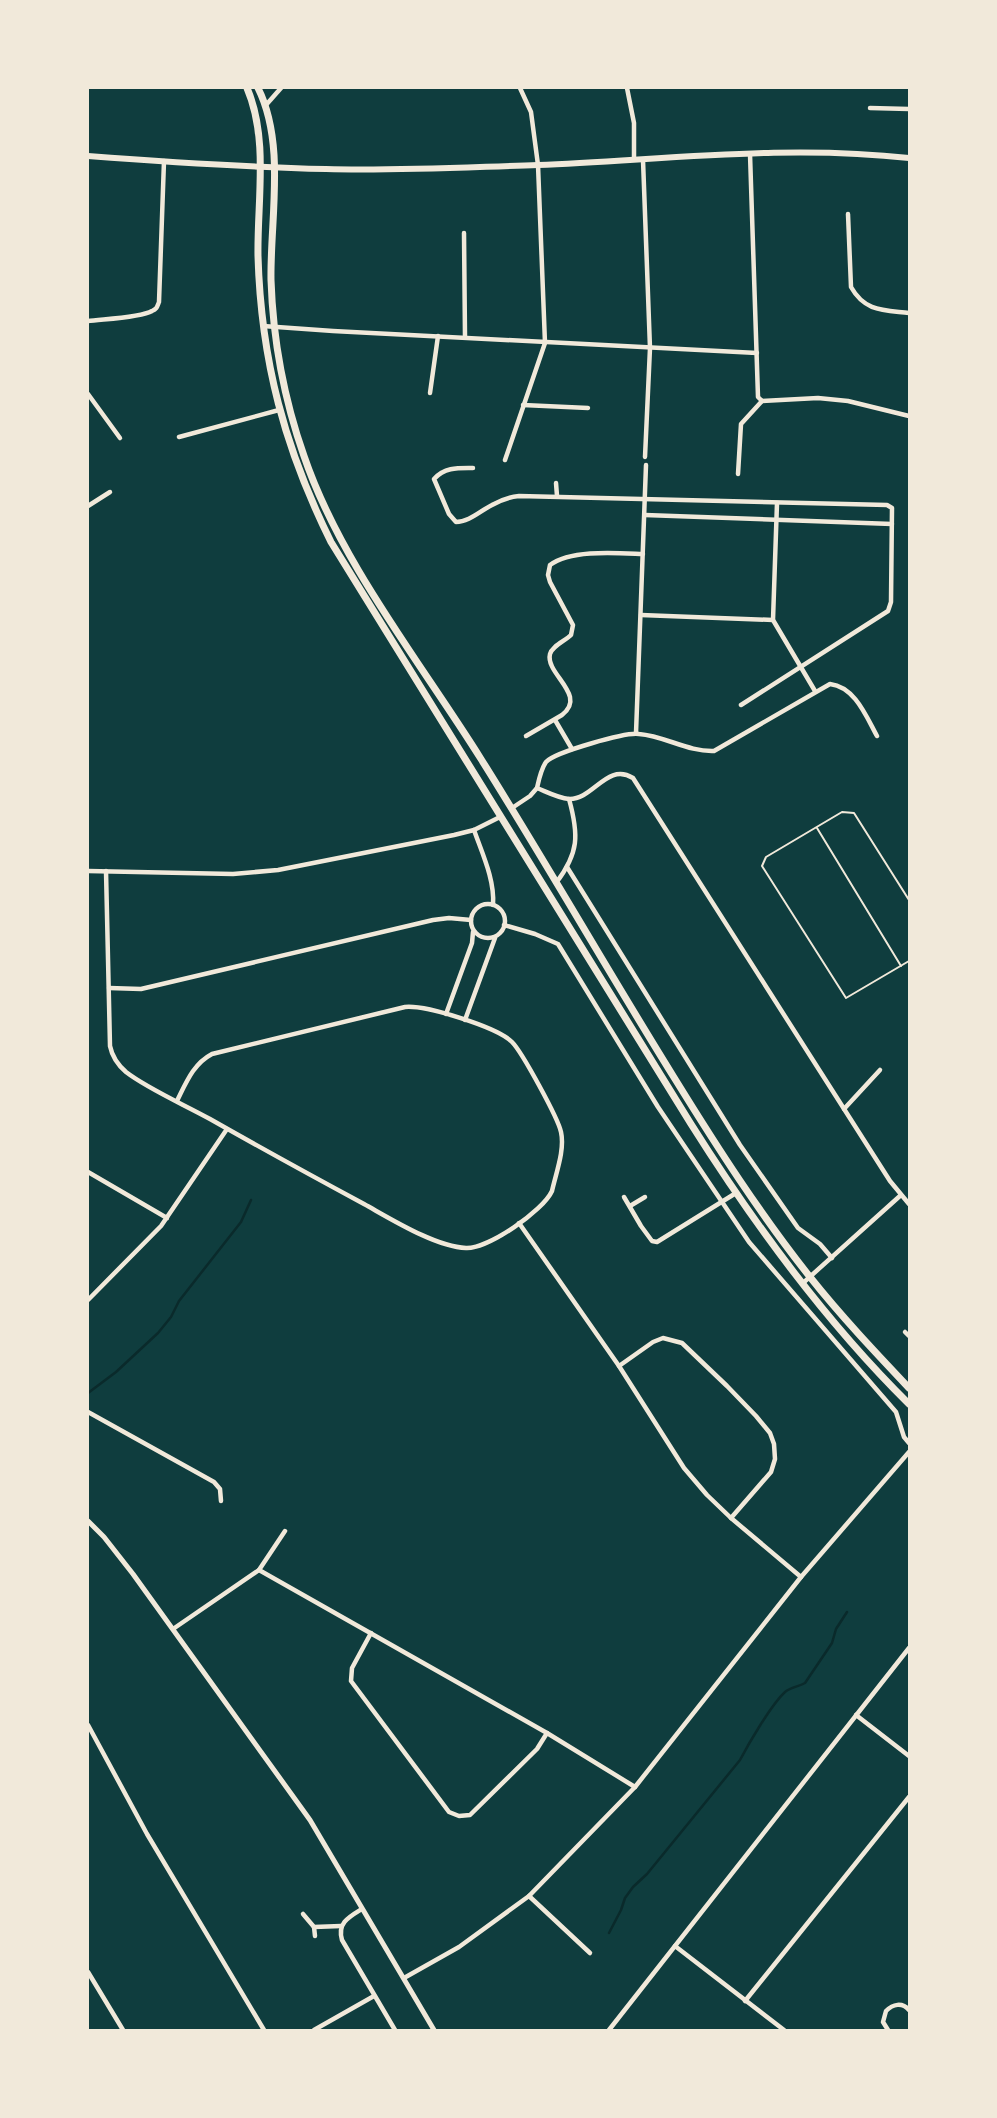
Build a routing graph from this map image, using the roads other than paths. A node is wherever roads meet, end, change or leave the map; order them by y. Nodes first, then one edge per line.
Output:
1 (247, 88) edge
2 (258, 88) edge
3 (281, 88) edge
4 (520, 88) edge
5 (627, 88) edge
6 (266, 105) junction
7 (870, 108) dead end
8 (909, 109) edge
9 (750, 154) junction
10 (88, 156) edge
11 (909, 158) edge
12 (634, 160) junction
13 (643, 160) junction
14 (164, 162) junction
15 (538, 165) junction
16 (259, 166) junction
17 (273, 167) junction
18 (848, 214) dead end
19 (464, 233) dead end
20 (272, 249) junction
21 (258, 250) junction
22 (909, 313) edge
23 (88, 321) edge
24 (263, 326) junction
25 (274, 326) junction
26 (438, 336) junction
27 (465, 337) junction
28 (545, 342) junction
29 (650, 348) junction
30 (757, 353) junction
31 (430, 393) dead end
32 (88, 394) edge
33 (762, 401) junction
34 (523, 405) junction
35 (588, 408) dead end
36 (279, 410) junction
37 (909, 416) edge
38 (178, 437) dead end
39 (120, 438) dead end
40 (645, 457) dead end
41 (505, 460) dead end
42 (646, 465) dead end
43 (473, 468) dead end
44 (738, 474) dead end
45 (556, 483) dead end
46 (110, 492) dead end
47 (557, 496) junction
48 (646, 499) junction
49 (777, 503) junction
50 (88, 506) edge
51 (646, 515) junction
52 (777, 520) junction
53 (892, 524) junction
54 (643, 554) junction
55 (642, 615) junction
56 (773, 620) junction
57 (802, 667) junction
58 (816, 691) junction
59 (741, 705) dead end
60 (555, 720) junction
61 (636, 733) junction
62 (526, 736) dead end
63 (877, 736) dead end
64 (572, 749) junction
65 (537, 788) junction
66 (569, 799) junction
67 (511, 809) junction
68 (500, 817) junction
69 (816, 827) junction
70 (474, 830) junction
71 (567, 867) junction
72 (88, 871) edge
73 (106, 871) junction
74 (556, 883) junction
75 (909, 900) edge
76 (493, 905) junction
77 (471, 920) junction
78 (504, 925) junction
79 (473, 929) junction
80 (498, 934) junction
81 (909, 961) edge
82 (901, 966) junction
83 (108, 988) junction
84 (446, 1014) junction
85 (465, 1020) junction
86 (880, 1070) dead end
87 (177, 1101) junction
88 (844, 1109) junction
89 (227, 1129) junction
90 (88, 1172) edge
91 (736, 1193) junction
92 (901, 1195) junction
93 (624, 1197) dead end
94 (645, 1197) dead end
95 (720, 1201) junction
96 (909, 1204) edge
97 (629, 1206) junction
98 (167, 1218) junction
99 (519, 1223) junction
100 (832, 1258) junction
101 (810, 1277) junction
102 (803, 1283) junction
103 (88, 1300) edge
104 (619, 1366) junction
105 (909, 1388) edge
106 (909, 1404) edge
107 (88, 1412) edge
108 (909, 1443) edge
109 (909, 1452) edge
110 (221, 1501) dead end
111 (731, 1518) junction
112 (88, 1521) edge
113 (285, 1531) dead end
114 (259, 1570) junction
115 (801, 1577) junction
116 (173, 1629) junction
117 (371, 1633) junction
118 (909, 1648) edge
119 (856, 1715) junction
120 (88, 1725) edge
121 (547, 1733) junction
122 (909, 1756) edge
123 (635, 1787) junction
124 (909, 1797) edge
125 (529, 1896) junction
126 (362, 1909) junction
127 (303, 1914) dead end
128 (341, 1926) junction
129 (314, 1927) junction
130 (315, 1936) dead end
131 (675, 1946) junction
132 (590, 1953) dead end
133 (88, 1972) edge
134 (404, 1978) junction
135 (374, 1996) junction
136 (745, 2001) junction
137 (909, 2010) edge
138 (885, 2030) edge
139 (123, 2031) edge
140 (264, 2031) edge
141 (314, 2031) edge
142 (395, 2031) edge
143 (434, 2031) edge
144 (609, 2031) edge
145 (784, 2031) edge

1 - 16 highway
2 - 6 highway
3 - 6 street
4 - 15 street
5 - 12 street
6 - 17 highway
7 - 8 street
9 - 11 main road
9 - 13 main road
9 - 30 street
10 - 14 main road
12 - 13 main road
12 - 15 main road
13 - 29 street
14 - 16 main road
14 - 23 street
15 - 17 main road
15 - 28 street
16 - 17 main road
16 - 21 highway
17 - 20 highway
18 - 22 street
19 - 27 street
20 - 21 highway
20 - 25 highway
21 - 24 highway
24 - 25 street
24 - 36 highway
25 - 26 street
25 - 67 highway
26 - 27 street
26 - 31 street
27 - 28 street
28 - 29 street
28 - 34 street
29 - 30 street
29 - 40 street
30 - 33 street
32 - 39 street
33 - 37 street
33 - 44 street
34 - 35 street
34 - 41 street
36 - 38 street
36 - 68 highway
42 - 48 street
43 - 47 street
45 - 47 street
46 - 50 street
47 - 48 street
48 - 49 street
48 - 51 street
49 - 52 street
49 - 53 street
51 - 52 street
51 - 54 street
52 - 53 street
52 - 56 street
53 - 57 street
54 - 55 street
54 - 60 street
55 - 56 street
55 - 61 street
56 - 57 street
57 - 58 street
57 - 59 street
58 - 61 street
58 - 63 street
60 - 62 street
60 - 64 street
61 - 64 street
64 - 65 street
65 - 66 street
65 - 67 street
66 - 71 street
66 - 88 street
67 - 68 highway
67 - 74 highway
68 - 70 street
68 - 91 highway
69 - 75 lane
69 - 82 lane
69 - 82 lane
70 - 73 street
70 - 76 street
71 - 74 street
71 - 100 street
72 - 73 street
73 - 83 street
74 - 101 highway
76 - 77 street
76 - 78 street
77 - 79 street
77 - 83 street
78 - 80 street
78 - 95 street
79 - 80 street
79 - 84 street
80 - 85 street
81 - 82 lane
83 - 87 street
84 - 85 street
84 - 87 street
85 - 99 street
86 - 88 street
87 - 89 street
88 - 92 street
89 - 98 street
89 - 99 street
90 - 98 street
91 - 95 street
91 - 102 highway
92 - 96 street
92 - 100 street
93 - 97 street
94 - 97 street
95 - 97 street
95 - 108 street
98 - 103 street
99 - 104 street
100 - 101 street
101 - 102 street
101 - 105 highway
102 - 106 highway
104 - 111 street
104 - 111 street
107 - 110 street
109 - 115 street
111 - 115 street
112 - 116 street
113 - 114 street
114 - 116 street
114 - 117 street
115 - 123 street
116 - 126 street
117 - 121 street
117 - 121 street
118 - 119 street
119 - 122 street
119 - 131 street
120 - 140 street
121 - 123 street
123 - 125 street
124 - 136 street
125 - 132 street
125 - 134 street
126 - 128 street
126 - 134 street
127 - 129 street
128 - 129 street
128 - 135 street
129 - 130 street
131 - 136 street
131 - 144 street
133 - 139 street
134 - 143 street
135 - 141 street
135 - 142 street
136 - 145 street
137 - 138 street

